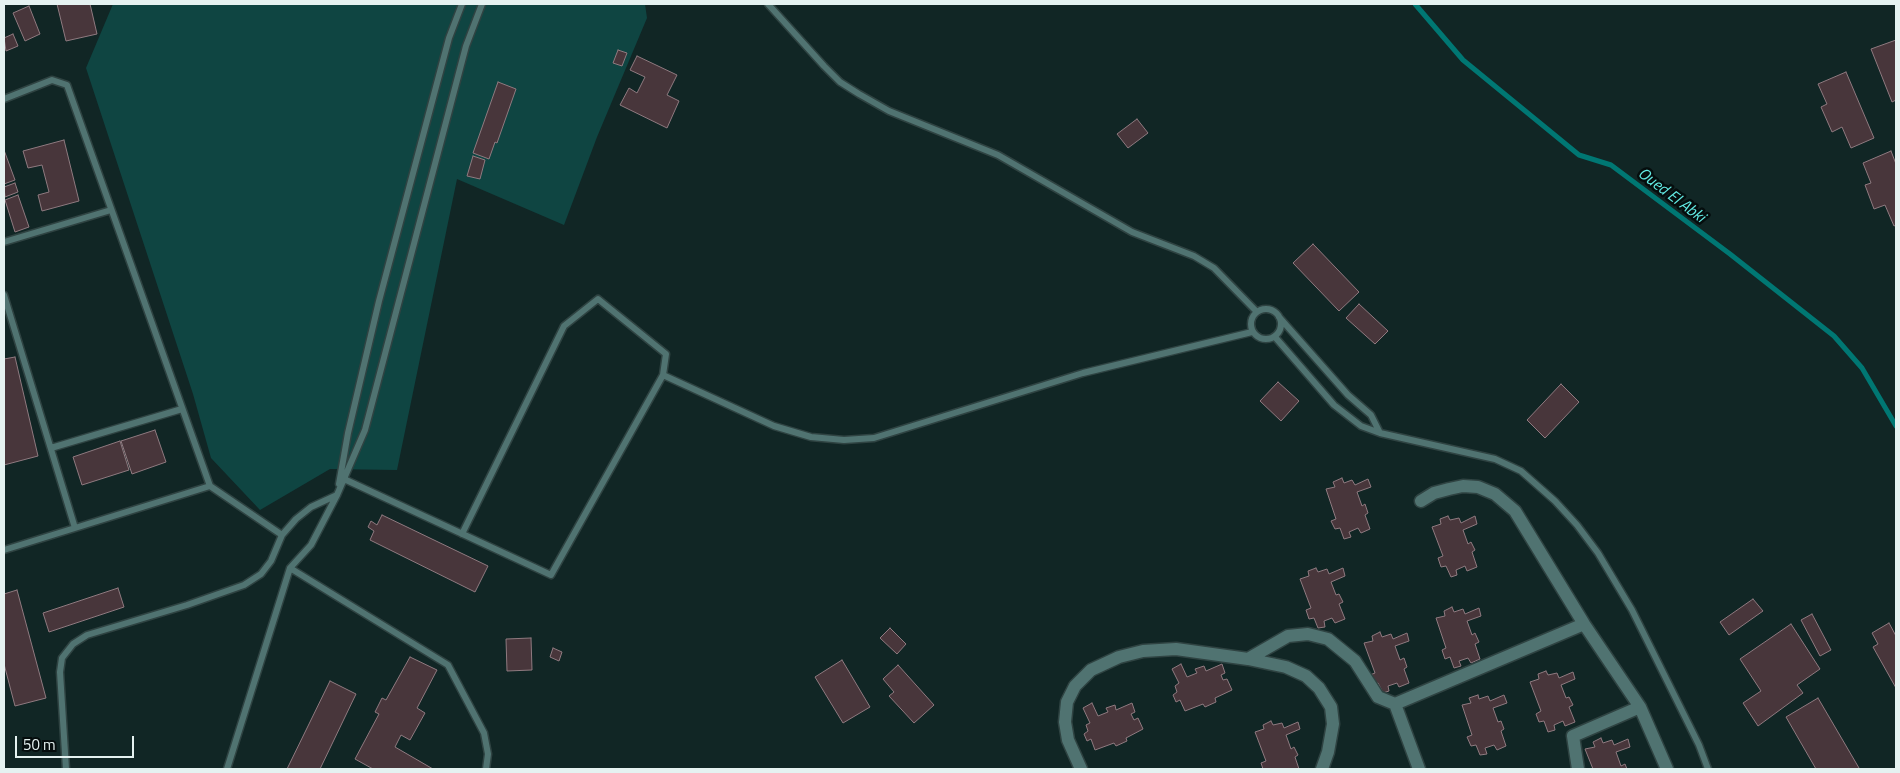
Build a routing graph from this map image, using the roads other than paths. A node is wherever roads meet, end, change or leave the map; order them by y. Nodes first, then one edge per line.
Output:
1 (462, 4) edge
2 (482, 4) edge
3 (768, 4) edge
4 (4, 99) edge
5 (111, 210) junction
6 (4, 242) edge
7 (4, 295) edge
8 (1257, 312) junction
9 (1279, 317) junction
10 (1252, 332) junction
11 (1275, 337) junction
12 (663, 375) junction
13 (182, 409) junction
14 (1380, 433) junction
15 (51, 448) junction
16 (344, 479) junction
17 (210, 486) junction
18 (337, 495) junction
19 (1421, 501) dead end
20 (75, 528) junction
21 (462, 534) junction
22 (282, 535) junction
23 (4, 550) edge
24 (290, 568) junction
25 (1584, 624) junction
26 (1248, 658) junction
27 (1395, 704) junction
28 (1640, 707) junction
29 (66, 769) edge
30 (228, 769) edge
31 (486, 769) edge
32 (1081, 769) edge
33 (1322, 769) edge
34 (1419, 769) edge
35 (1578, 769) edge
36 (1667, 769) edge
37 (1708, 769) edge

1 - 18 lane
2 - 16 lane
3 - 8 lane
4 - 5 lane
5 - 6 lane
5 - 13 lane
7 - 15 lane
8 - 9 lane
8 - 10 lane
9 - 11 lane
9 - 14 lane
10 - 11 lane
10 - 12 lane
11 - 14 lane
12 - 21 lane
12 - 21 lane
13 - 15 lane
13 - 17 lane
14 - 37 lane
15 - 20 lane
16 - 18 lane
16 - 21 lane
17 - 20 lane
17 - 22 lane
18 - 22 lane
18 - 24 lane
19 - 25 street
20 - 23 lane
22 - 29 lane
24 - 30 lane
24 - 31 lane
25 - 27 street
25 - 28 street
26 - 27 street
26 - 32 street
26 - 33 street
27 - 34 street
28 - 35 street
28 - 36 street

